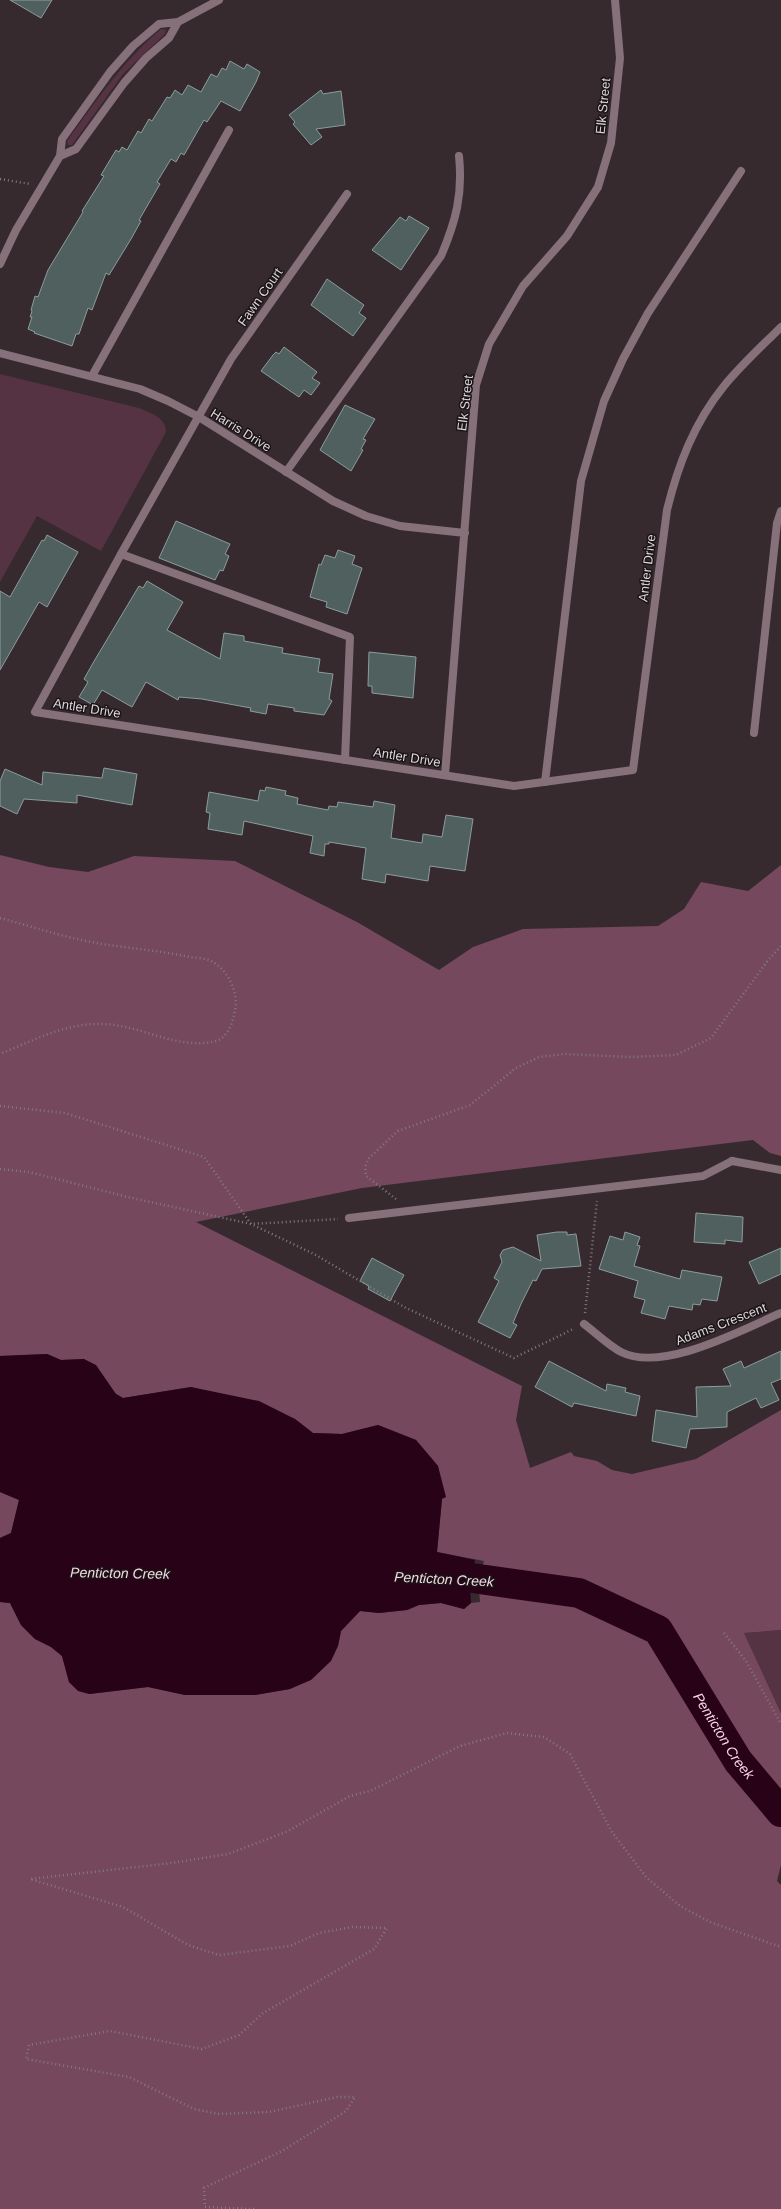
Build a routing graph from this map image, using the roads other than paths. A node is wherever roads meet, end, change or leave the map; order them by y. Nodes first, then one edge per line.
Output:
1 (219, 0) edge
2 (615, 0) edge
3 (178, 22) junction
4 (229, 130) dead end
5 (60, 156) junction
6 (459, 156) dead end
7 (741, 171) dead end
8 (347, 194) dead end
9 (0, 264) edge
10 (781, 327) edge
11 (0, 353) edge
12 (92, 376) junction
13 (199, 417) junction
14 (286, 472) junction
15 (781, 511) edge
16 (465, 533) junction
17 (121, 554) junction
18 (754, 732) dead end
19 (345, 760) junction
20 (446, 775) junction
21 (545, 782) junction
22 (781, 1170) edge
23 (349, 1218) road end
24 (781, 1313) edge
25 (584, 1324) road end

1 - 3 street
2 - 16 street, Elk Street
3 - 5 street
3 - 5 street
4 - 12 street
5 - 9 street
6 - 14 street
7 - 21 street
8 - 13 street, Fawn Court
10 - 21 street, Antler Drive
11 - 12 street, Harris Drive
12 - 13 street, Harris Drive
13 - 14 street, Harris Drive
13 - 17 street, Antler Drive
14 - 16 street, Harris Drive
15 - 18 street
16 - 20 street, Elk Street
17 - 19 street
17 - 19 street, Antler Drive
19 - 20 street, Antler Drive
20 - 21 street, Antler Drive
22 - 23 street
24 - 25 street, Adams Crescent

